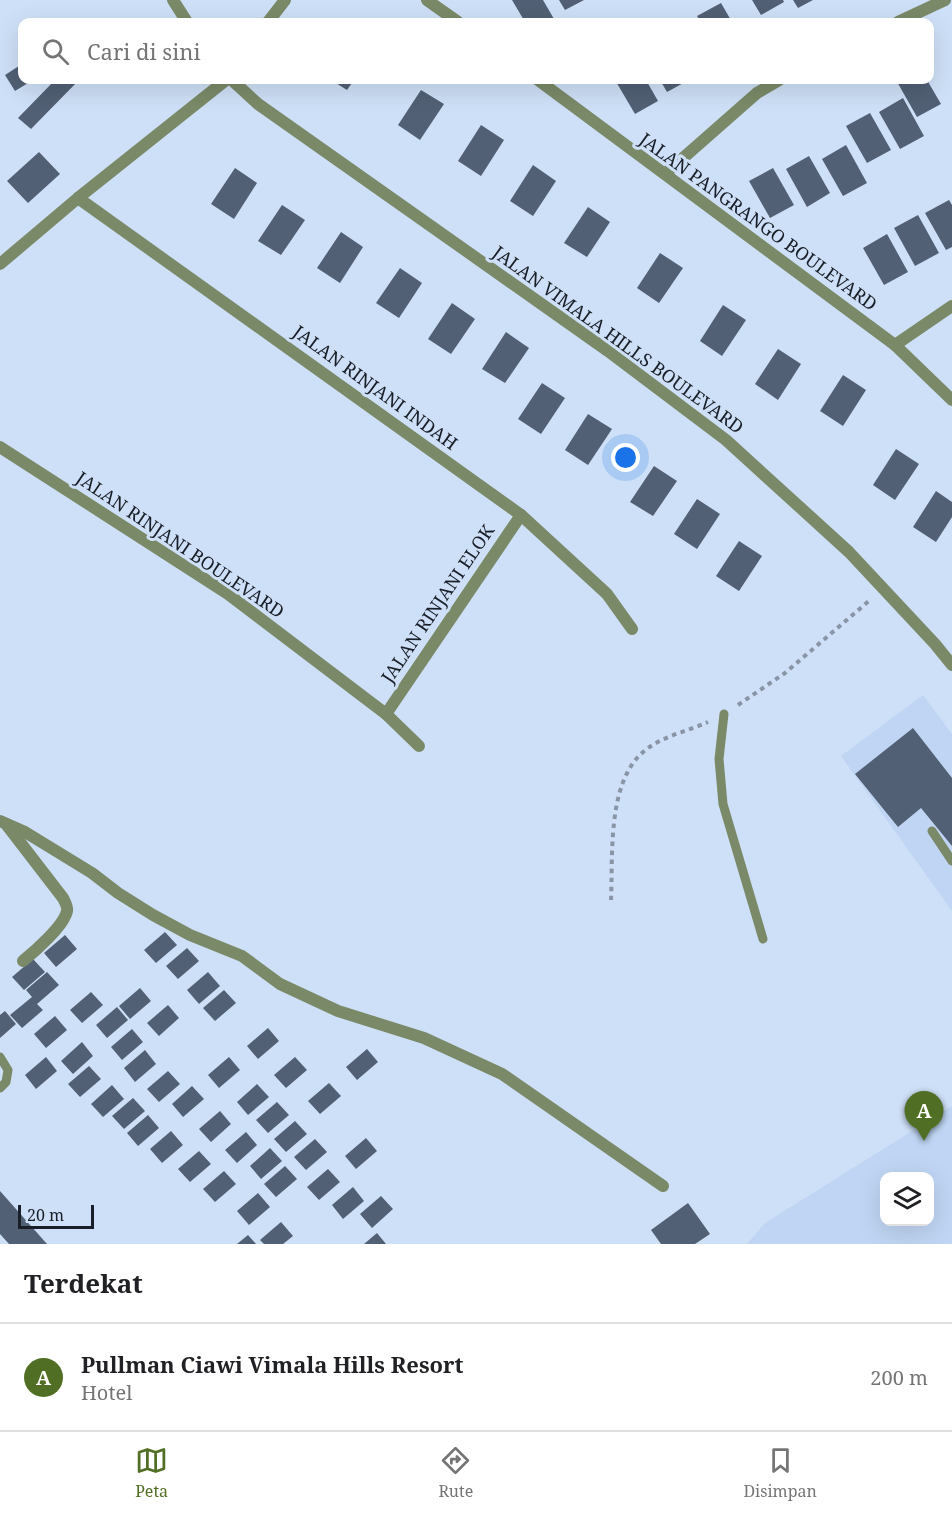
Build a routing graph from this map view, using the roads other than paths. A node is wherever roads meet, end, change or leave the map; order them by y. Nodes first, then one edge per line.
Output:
1 (173, 0) edge
2 (285, 0) edge
3 (427, 0) edge
4 (945, 0) edge
5 (184, 18) edge
6 (271, 18) edge
7 (452, 18) edge
8 (907, 18) edge
9 (221, 84) edge
10 (236, 84) edge
11 (543, 84) edge
12 (773, 84) edge
13 (666, 173) junction
14 (78, 198) junction
15 (0, 264) edge
16 (952, 306) edge
17 (895, 345) junction
18 (952, 400) edge
19 (0, 447) edge
20 (521, 515) junction
21 (632, 629) dead end
22 (952, 665) edge
23 (386, 714) junction
24 (723, 714) dead end
25 (419, 746) dead end
26 (2, 822) edge
27 (932, 831) dead end
28 (952, 861) edge
29 (762, 939) dead end
30 (23, 961) dead end
31 (0, 1057) edge
32 (0, 1088) edge
33 (663, 1186) dead end

1 - 5 street
2 - 6 street
3 - 7 street
4 - 8 street
9 - 14 street
10 - 22 street, JALAN VIMALA HILLS BOULEVARD
11 - 13 street, JALAN PANGRANGO BOULEVARD
12 - 13 street
13 - 17 street, JALAN PANGRANGO BOULEVARD
14 - 15 street
14 - 20 street, JALAN RINJANI INDAH
16 - 17 street
17 - 18 street, JALAN PANGRANGO BOULEVARD
19 - 23 street, JALAN RINJANI BOULEVARD
20 - 21 street, JALAN RINJANI INDAH
20 - 23 street, JALAN RINJANI ELOK
23 - 25 street, JALAN RINJANI BOULEVARD
24 - 29 lane
26 - 30 street
26 - 33 street
27 - 28 lane
31 - 32 lane

